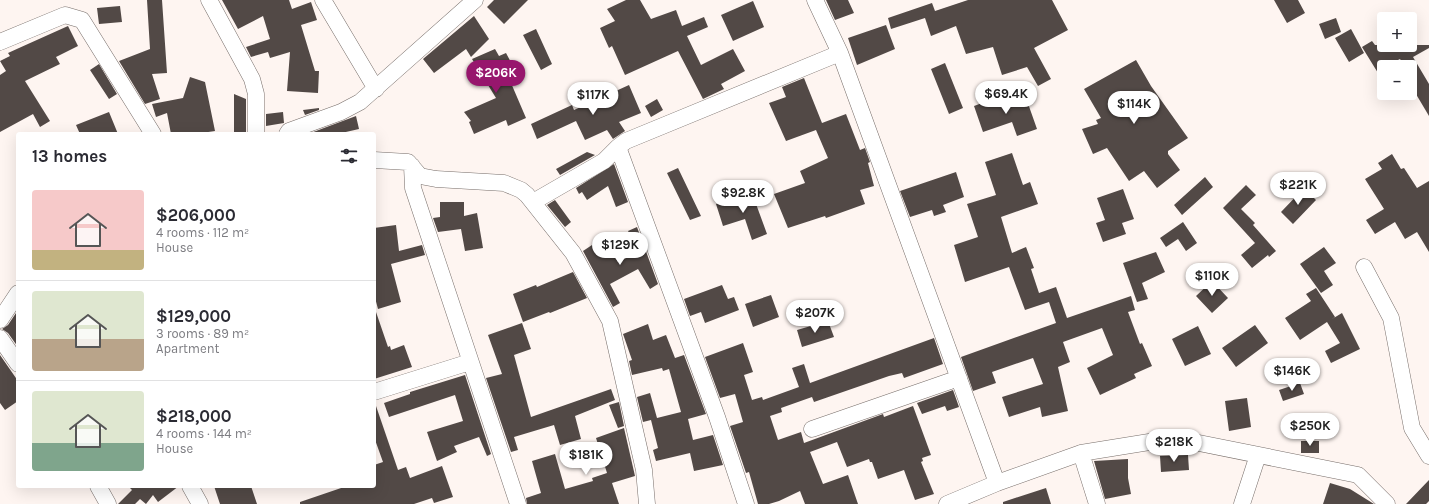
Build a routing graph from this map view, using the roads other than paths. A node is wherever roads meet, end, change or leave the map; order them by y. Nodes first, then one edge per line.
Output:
1 (209, 0) edge
2 (323, 0) edge
3 (475, 0) edge
4 (815, 0) edge
5 (0, 42) edge
6 (840, 53) junction
7 (376, 89) junction
8 (152, 132) edge
9 (256, 132) edge
10 (289, 132) edge
11 (618, 147) junction
12 (376, 160) edge
13 (412, 166) junction
14 (533, 202) junction
15 (1364, 267) dead end
16 (16, 296) edge
17 (0, 320) edge
18 (0, 338) edge
19 (16, 361) edge
20 (470, 362) junction
21 (959, 378) junction
22 (376, 391) edge
23 (812, 429) dead end
24 (1081, 453) junction
25 (1258, 454) junction
26 (1429, 456) edge
27 (997, 483) junction
28 (99, 488) edge
29 (191, 488) edge
30 (108, 504) edge
31 (200, 504) edge
32 (518, 504) edge
33 (647, 504) edge
34 (746, 504) edge
35 (947, 504) edge
36 (1097, 504) edge
37 (1242, 504) edge
38 (1387, 504) edge

1 - 9 street
2 - 7 street
3 - 7 street
4 - 6 street
5 - 8 street
6 - 11 street
6 - 21 street
7 - 10 street
11 - 14 street
11 - 34 street
12 - 13 street
13 - 14 street
13 - 20 street
14 - 33 street
15 - 26 street
16 - 17 street
18 - 19 street
20 - 22 street
20 - 32 street
21 - 23 street
21 - 27 street
24 - 25 street
24 - 27 street
24 - 36 street
25 - 37 street
25 - 38 street
27 - 35 street
28 - 30 street
29 - 31 street

